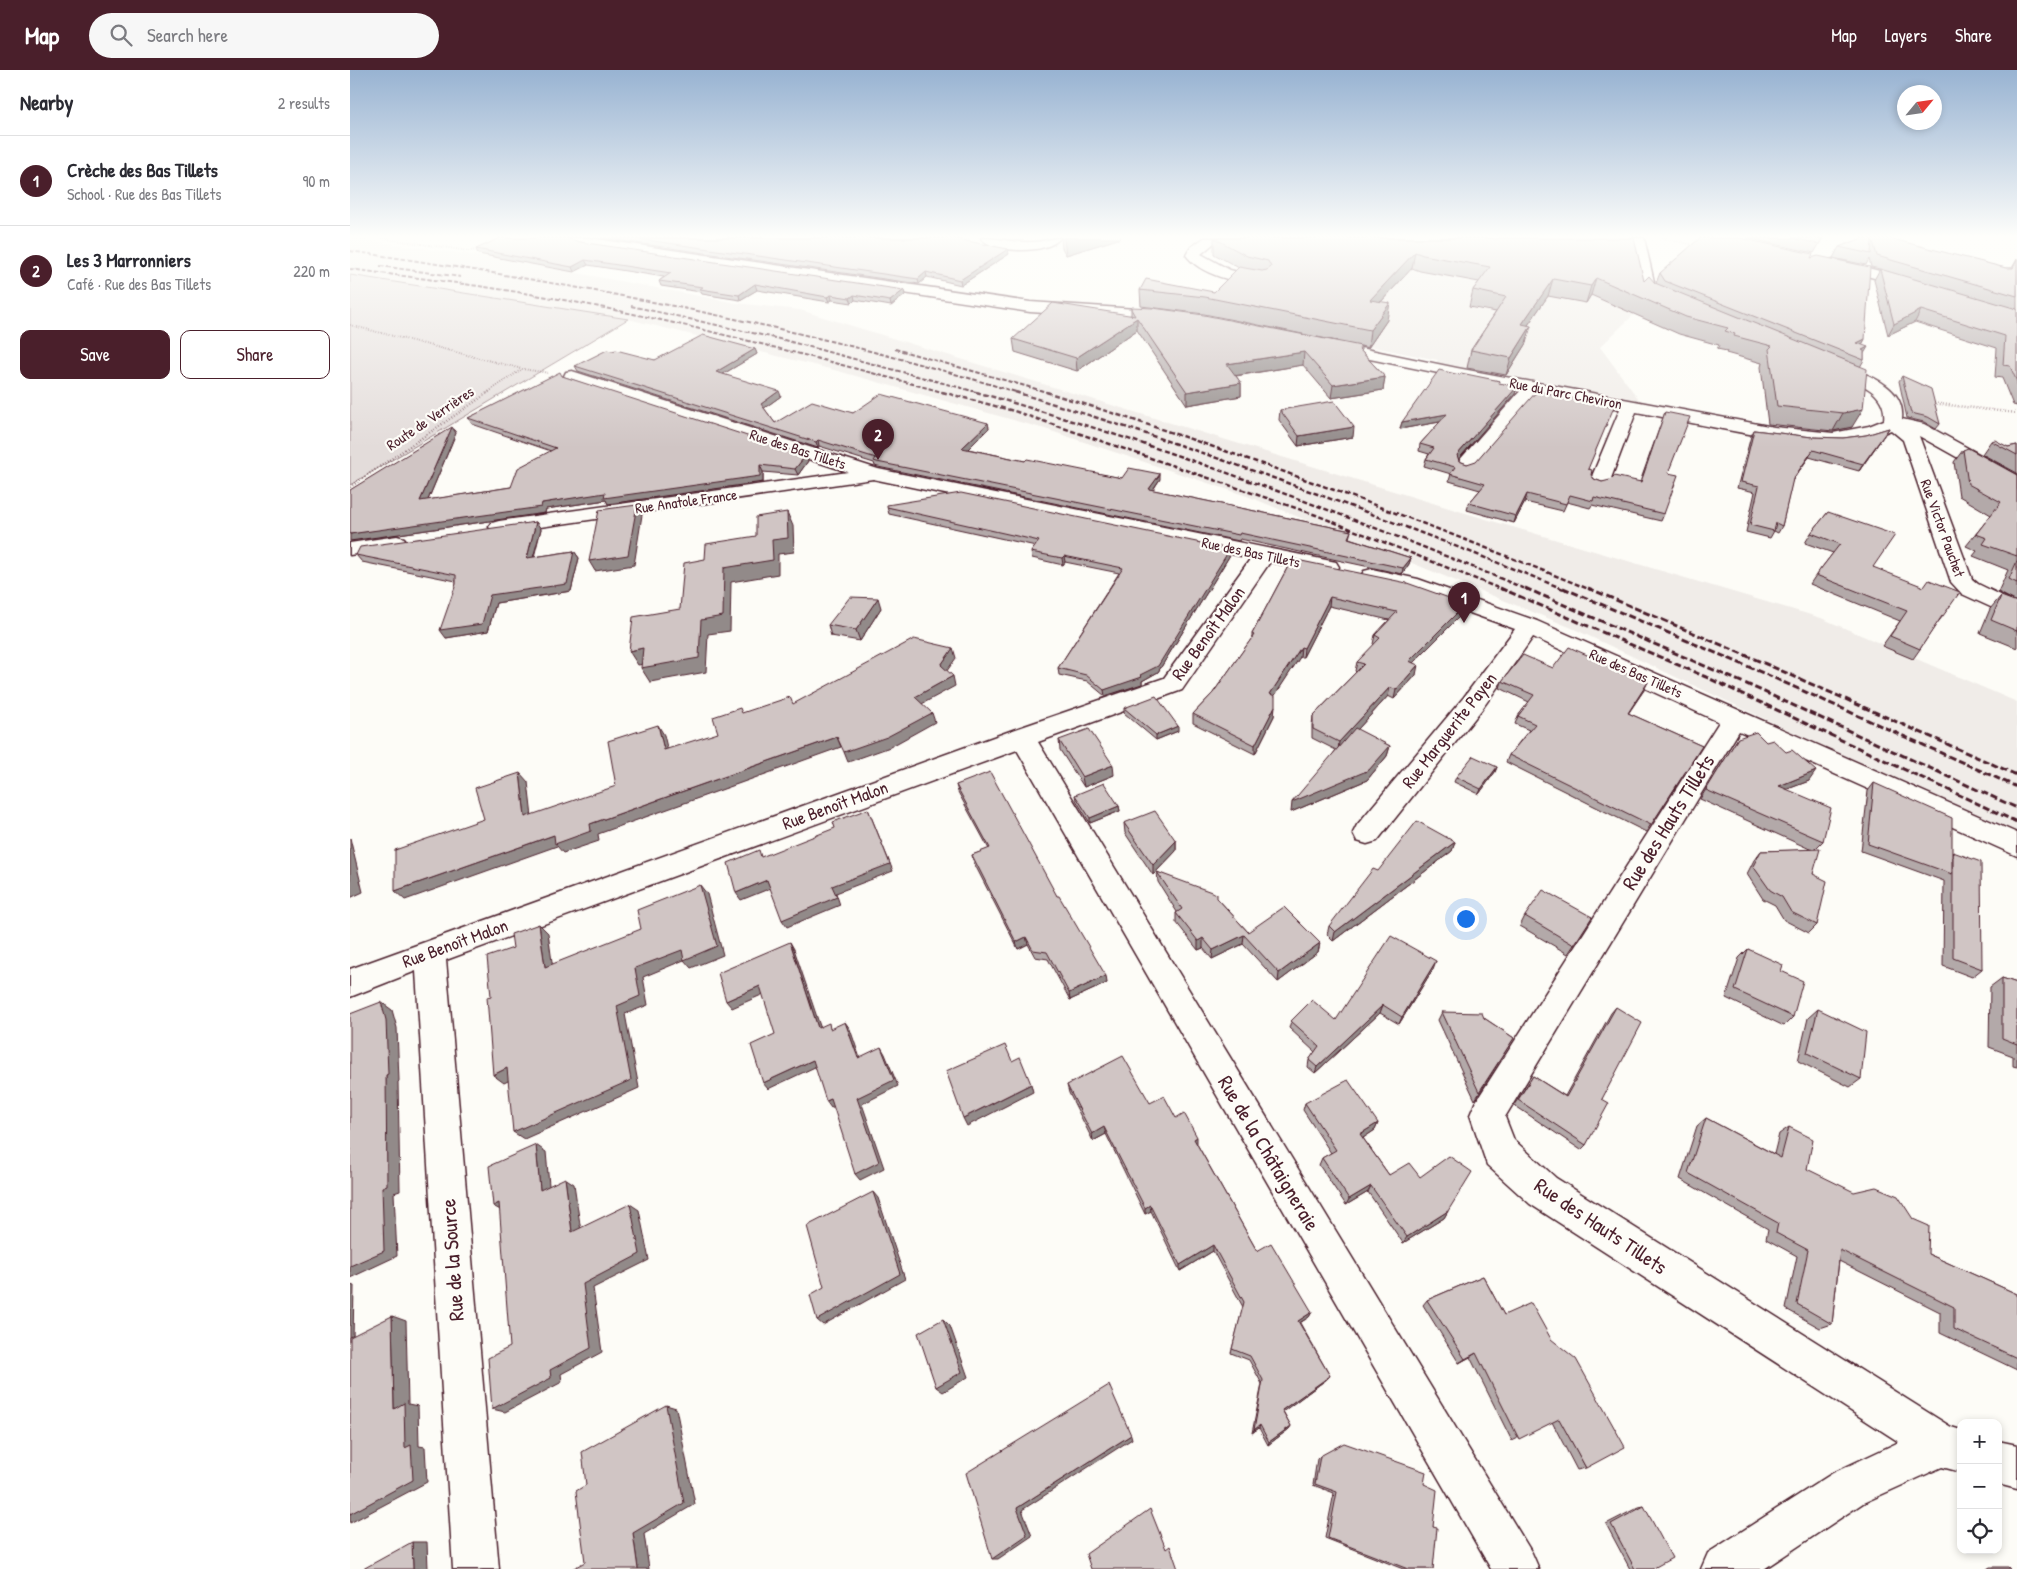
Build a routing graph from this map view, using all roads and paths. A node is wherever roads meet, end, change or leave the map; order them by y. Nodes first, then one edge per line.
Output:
1 (1047, 308) edge
2 (1685, 308) edge
3 (1689, 310) edge
4 (1187, 318) edge
5 (350, 325) edge
6 (1311, 343) edge
7 (1820, 362) edge
8 (522, 369) junction
9 (572, 376) joint
10 (1531, 386) junction
11 (1877, 387) junction
12 (1630, 405) junction
13 (2017, 412) edge
14 (1893, 423) junction
15 (1466, 463) edge
16 (874, 474) junction
17 (1600, 481) edge
18 (2017, 483) edge
19 (350, 487) edge
20 (478, 530) edge
21 (419, 539) edge
22 (350, 549) edge
23 (1264, 555) junction
24 (2017, 612) edge
25 (1530, 626) junction
26 (1735, 717) junction
27 (1022, 737) junction
28 (1367, 833) dead end
29 (2017, 845) edge
30 (430, 952) junction
31 (350, 983) edge
32 (1951, 1448) edge
33 (2002, 1463) edge
34 (2017, 1467) edge
35 (476, 1569) edge
36 (1516, 1569) edge
37 (1724, 1569) edge

1 - 4 street
2 - 3 street
5 - 8 path
6 - 10 street, Rue du Parc Cheviron
7 - 11 street
8 - 9 path
8 - 19 path, Route de Verrières
9 - 16 street, Rue des Bas Tillets
10 - 12 street, Rue du Parc Cheviron
10 - 15 street
11 - 13 path
11 - 14 street
12 - 14 street, Rue du Parc Cheviron
12 - 17 street
14 - 18 street
14 - 24 street, Rue Victor Pauchet
16 - 20 street, Rue Anatole France
16 - 23 street, Rue des Bas Tillets
21 - 22 street
23 - 25 street, Rue des Bas Tillets
23 - 27 street, Rue Benoît Malon
25 - 26 street, Rue des Bas Tillets
25 - 28 street, Rue Marguerite Payen
26 - 29 street, Rue des Bas Tillets
26 - 32 street, Rue des Hauts Tillets
27 - 30 street, Rue Benoît Malon
27 - 36 street, Rue de la Châtaigneraie
30 - 31 street, Rue Benoît Malon
30 - 35 street, Rue de la Source
32 - 37 street
33 - 34 street

